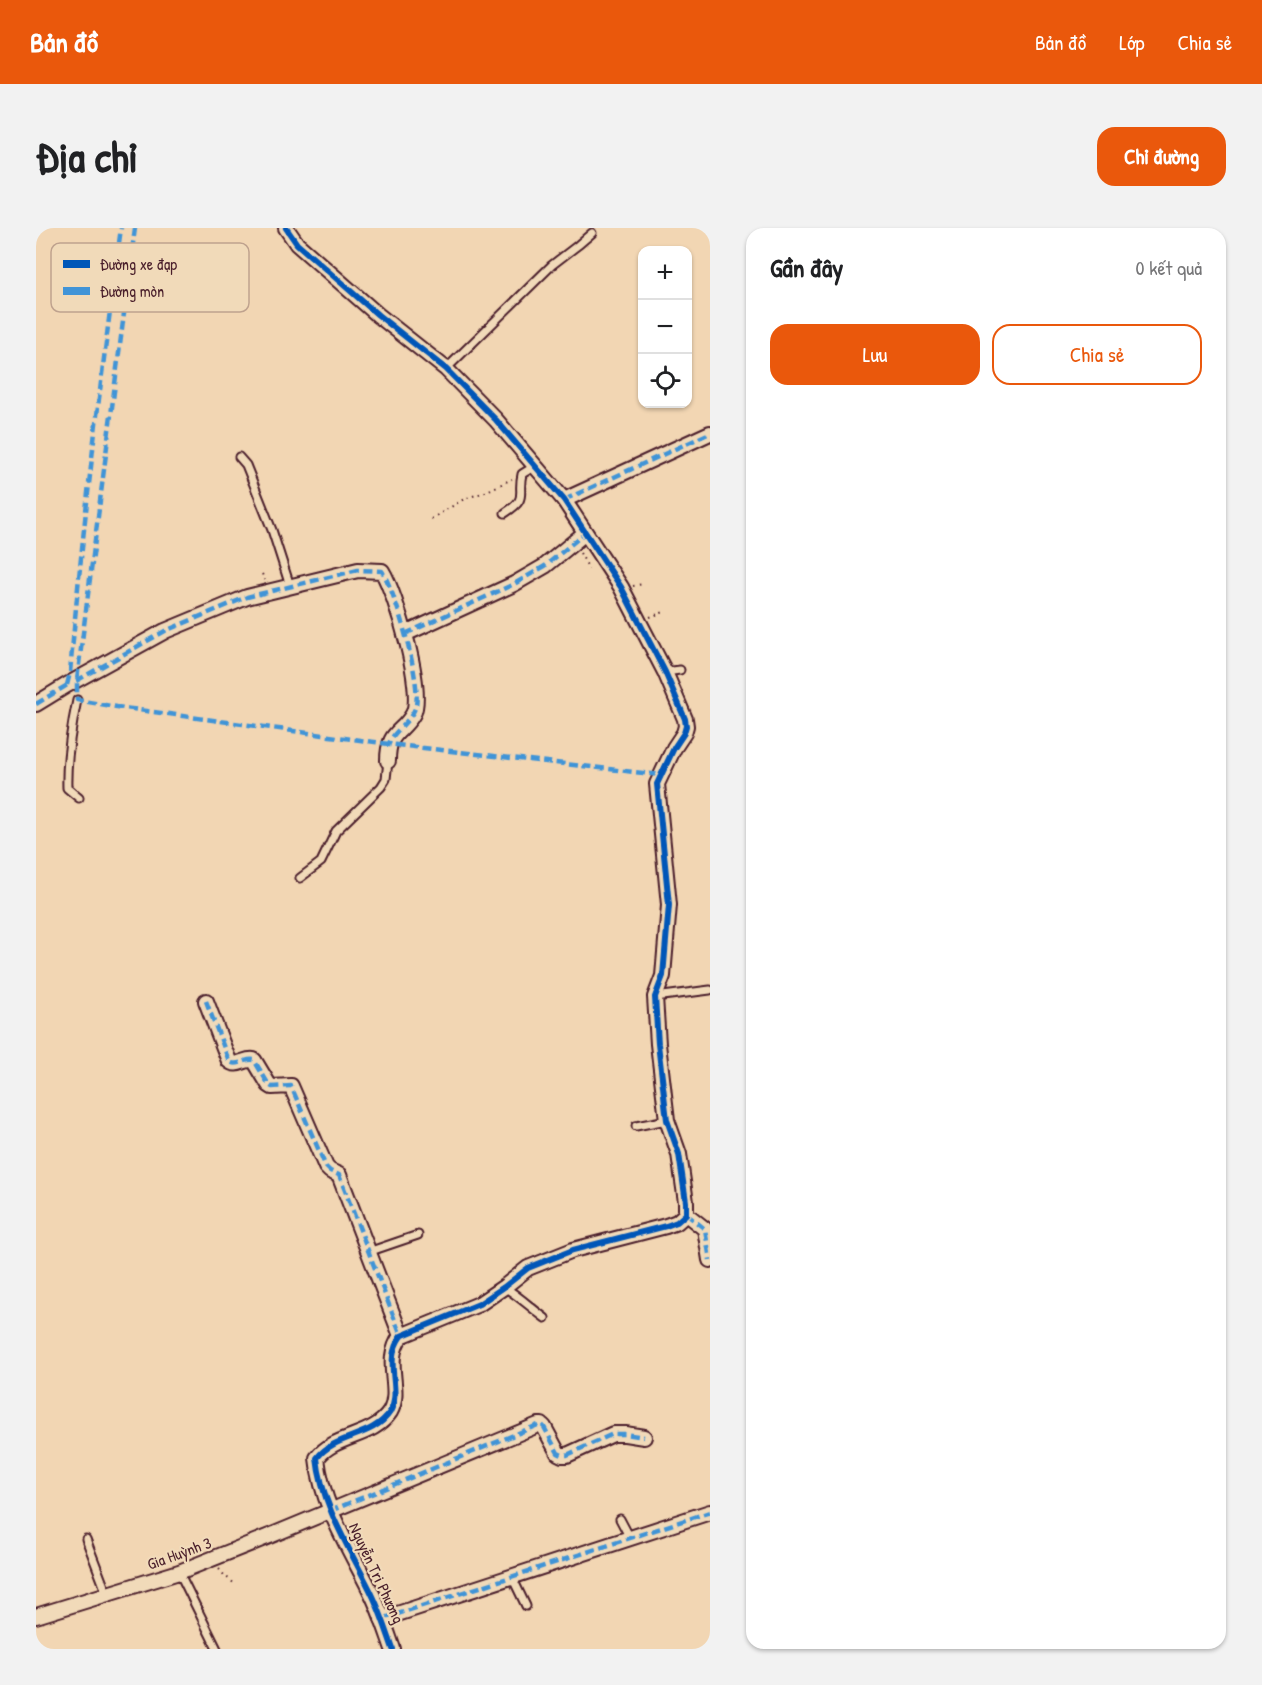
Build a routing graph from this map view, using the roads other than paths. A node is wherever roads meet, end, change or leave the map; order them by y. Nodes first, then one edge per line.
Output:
1 (286, 228) edge
2 (592, 233) dead end
3 (446, 369) junction
4 (710, 433) edge
5 (239, 457) dead end
6 (535, 466) junction
7 (564, 500) junction
8 (505, 513) dead end
9 (585, 533) junction
10 (290, 586) junction
11 (405, 634) junction
12 (680, 670) dead end
13 (665, 672) junction
14 (76, 699) dead end
15 (36, 704) edge
16 (388, 756) joint
17 (79, 798) dead end
18 (300, 878) dead end
19 (710, 990) edge
20 (656, 997) junction
21 (206, 1001) dead end
22 (667, 1120) junction
23 (636, 1126) dead end
24 (686, 1214) junction
25 (418, 1235) dead end
26 (368, 1252) junction
27 (710, 1260) edge
28 (504, 1287) junction
29 (545, 1318) dead end
30 (400, 1336) junction
31 (644, 1437) dead end
32 (330, 1511) junction
33 (710, 1512) edge
34 (620, 1519) dead end
35 (630, 1538) junction
36 (86, 1539) dead end
37 (179, 1572) junction
38 (512, 1577) junction
39 (108, 1594) junction
40 (526, 1606) dead end
41 (36, 1616) edge
42 (382, 1619) junction
43 (217, 1649) edge
44 (393, 1649) edge

1 - 3 street
2 - 3 lane
3 - 6 street
4 - 7 street
5 - 10 lane
6 - 7 street
6 - 8 lane
7 - 9 street
9 - 11 street
9 - 13 street
10 - 11 street
10 - 15 street
11 - 16 street
12 - 13 lane
13 - 20 street
14 - 17 lane
16 - 18 lane
19 - 20 lane
20 - 22 street
21 - 26 street
22 - 23 lane
22 - 24 street
24 - 27 street
24 - 28 street
25 - 26 lane
26 - 30 street
28 - 29 lane
28 - 30 street
30 - 32 street, Nguyễn Tri Phương
31 - 32 street, Gia Huỳnh 3
32 - 37 street, Gia Huỳnh 3
32 - 42 street, Nguyễn Tri Phương
33 - 35 street
34 - 35 lane
35 - 38 street
36 - 39 lane
37 - 39 street, Gia Huỳnh 3
37 - 43 lane
38 - 40 lane
38 - 42 street
39 - 41 street, Gia Huỳnh 3
42 - 44 street, Nguyễn Tri Phương

